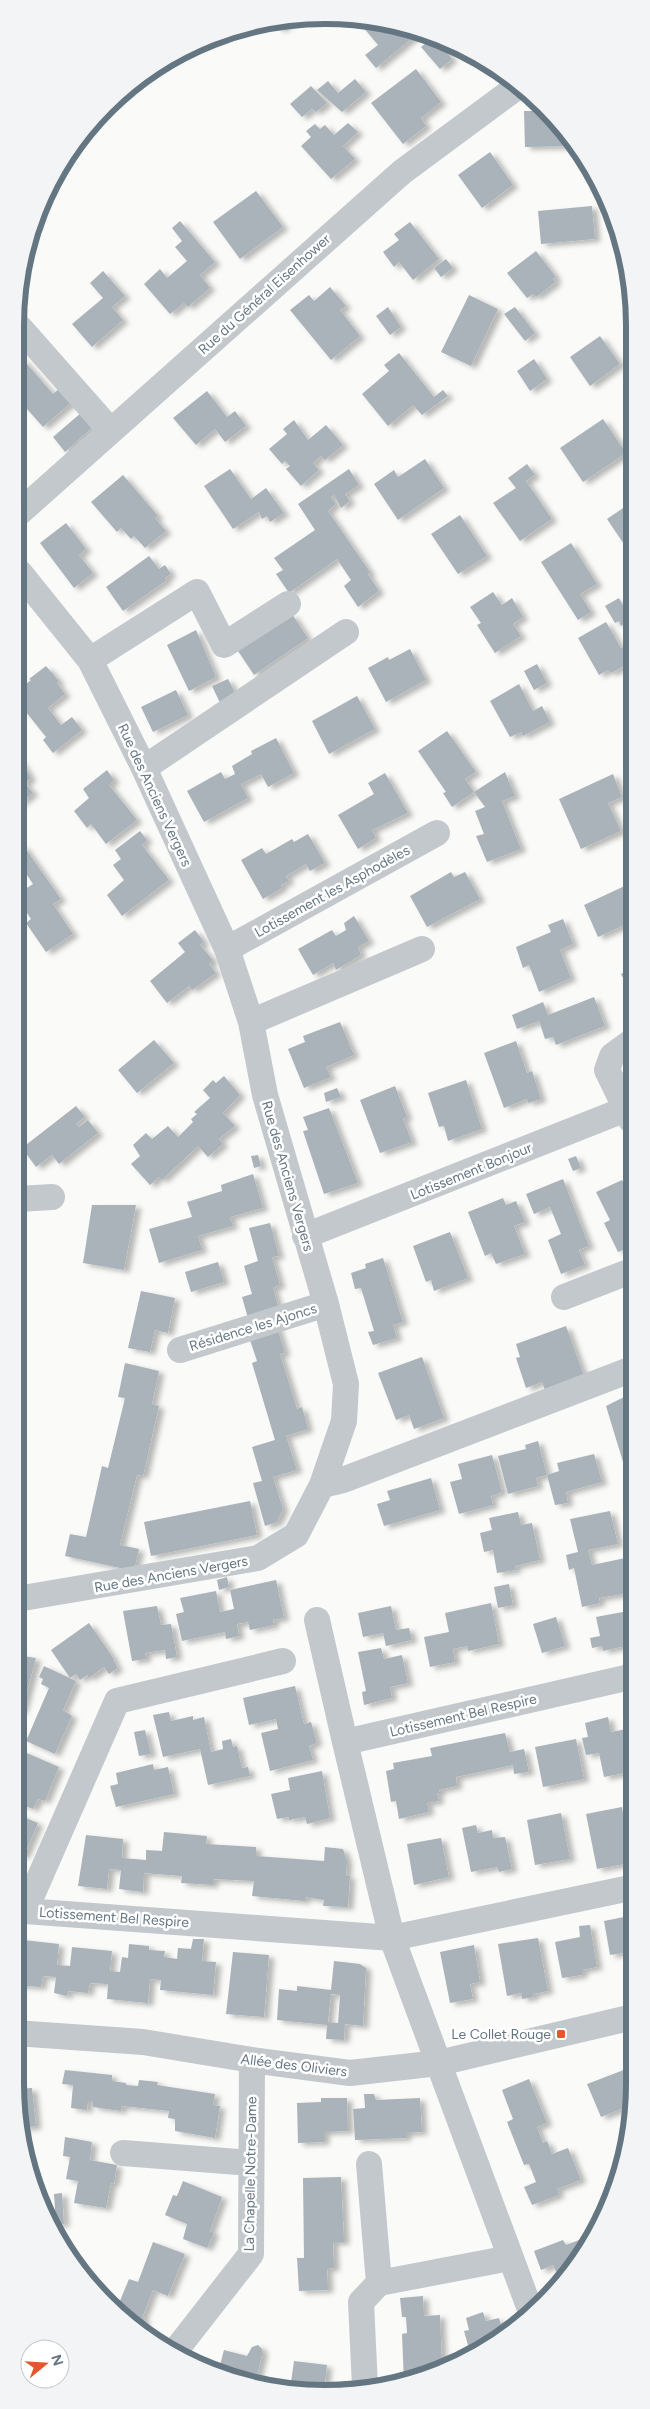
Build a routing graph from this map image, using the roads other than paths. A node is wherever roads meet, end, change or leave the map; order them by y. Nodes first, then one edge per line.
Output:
1 (513, 90) edge
2 (24, 332) edge
3 (111, 431) junction
4 (24, 508) edge
5 (24, 577) edge
6 (288, 604) dead end
7 (346, 632) dead end
8 (90, 660) junction
9 (144, 768) junction
10 (437, 833) dead end
11 (227, 948) junction
12 (422, 949) dead end
13 (251, 1022) junction
14 (626, 1046) edge
15 (626, 1111) edge
16 (626, 1116) edge
17 (52, 1197) dead end
18 (24, 1199) edge
19 (305, 1236) junction
20 (626, 1273) edge
21 (564, 1297) dead end
22 (326, 1304) junction
23 (180, 1350) dead end
24 (626, 1372) edge
25 (322, 1485) junction
26 (24, 1598) edge
27 (317, 1620) dead end
28 (283, 1661) dead end
29 (626, 1678) edge
30 (345, 1742) junction
31 (626, 1889) edge
32 (392, 1938) junction
33 (626, 2019) edge
34 (24, 2034) edge
35 (252, 2060) junction
36 (439, 2062) junction
37 (123, 2152) dead end
38 (251, 2163) junction
39 (369, 2164) dead end
40 (510, 2258) junction
41 (379, 2283) junction
42 (529, 2306) edge
43 (178, 2347) edge
44 (365, 2383) edge

1 - 3 street, Rue du Général Eisenhower
2 - 3 street
3 - 4 street, Rue du Général Eisenhower
5 - 8 street, Rue des Anciens Vergers
6 - 8 street
7 - 9 street
8 - 9 street, Rue des Anciens Vergers
9 - 11 street, Rue des Anciens Vergers
10 - 11 street, Lotissement les Asphodèles
11 - 13 street, Rue des Anciens Vergers
12 - 13 street
13 - 19 street, Rue des Anciens Vergers
14 - 15 street
16 - 19 street, Lotissement Bonjour
17 - 18 street
19 - 22 street, Rue des Anciens Vergers
20 - 21 street
22 - 23 street, Résidence les Ajoncs
22 - 25 street, Rue des Anciens Vergers
24 - 25 street
25 - 26 street, Rue des Anciens Vergers
27 - 30 street
28 - 32 street, Lotissement Bel Respire
29 - 30 street, Lotissement Bel Respire
30 - 32 street
31 - 32 street, Lotissement Bel Respire
32 - 36 street
33 - 36 street, Allée des Oliviers
34 - 35 street, Allée des Oliviers
35 - 36 street, Allée des Oliviers
35 - 38 street, La Chapelle Notre-Dame
36 - 40 street
37 - 38 street
38 - 43 street, La Chapelle Notre-Dame
39 - 41 street
40 - 41 street
40 - 42 street
41 - 44 street

